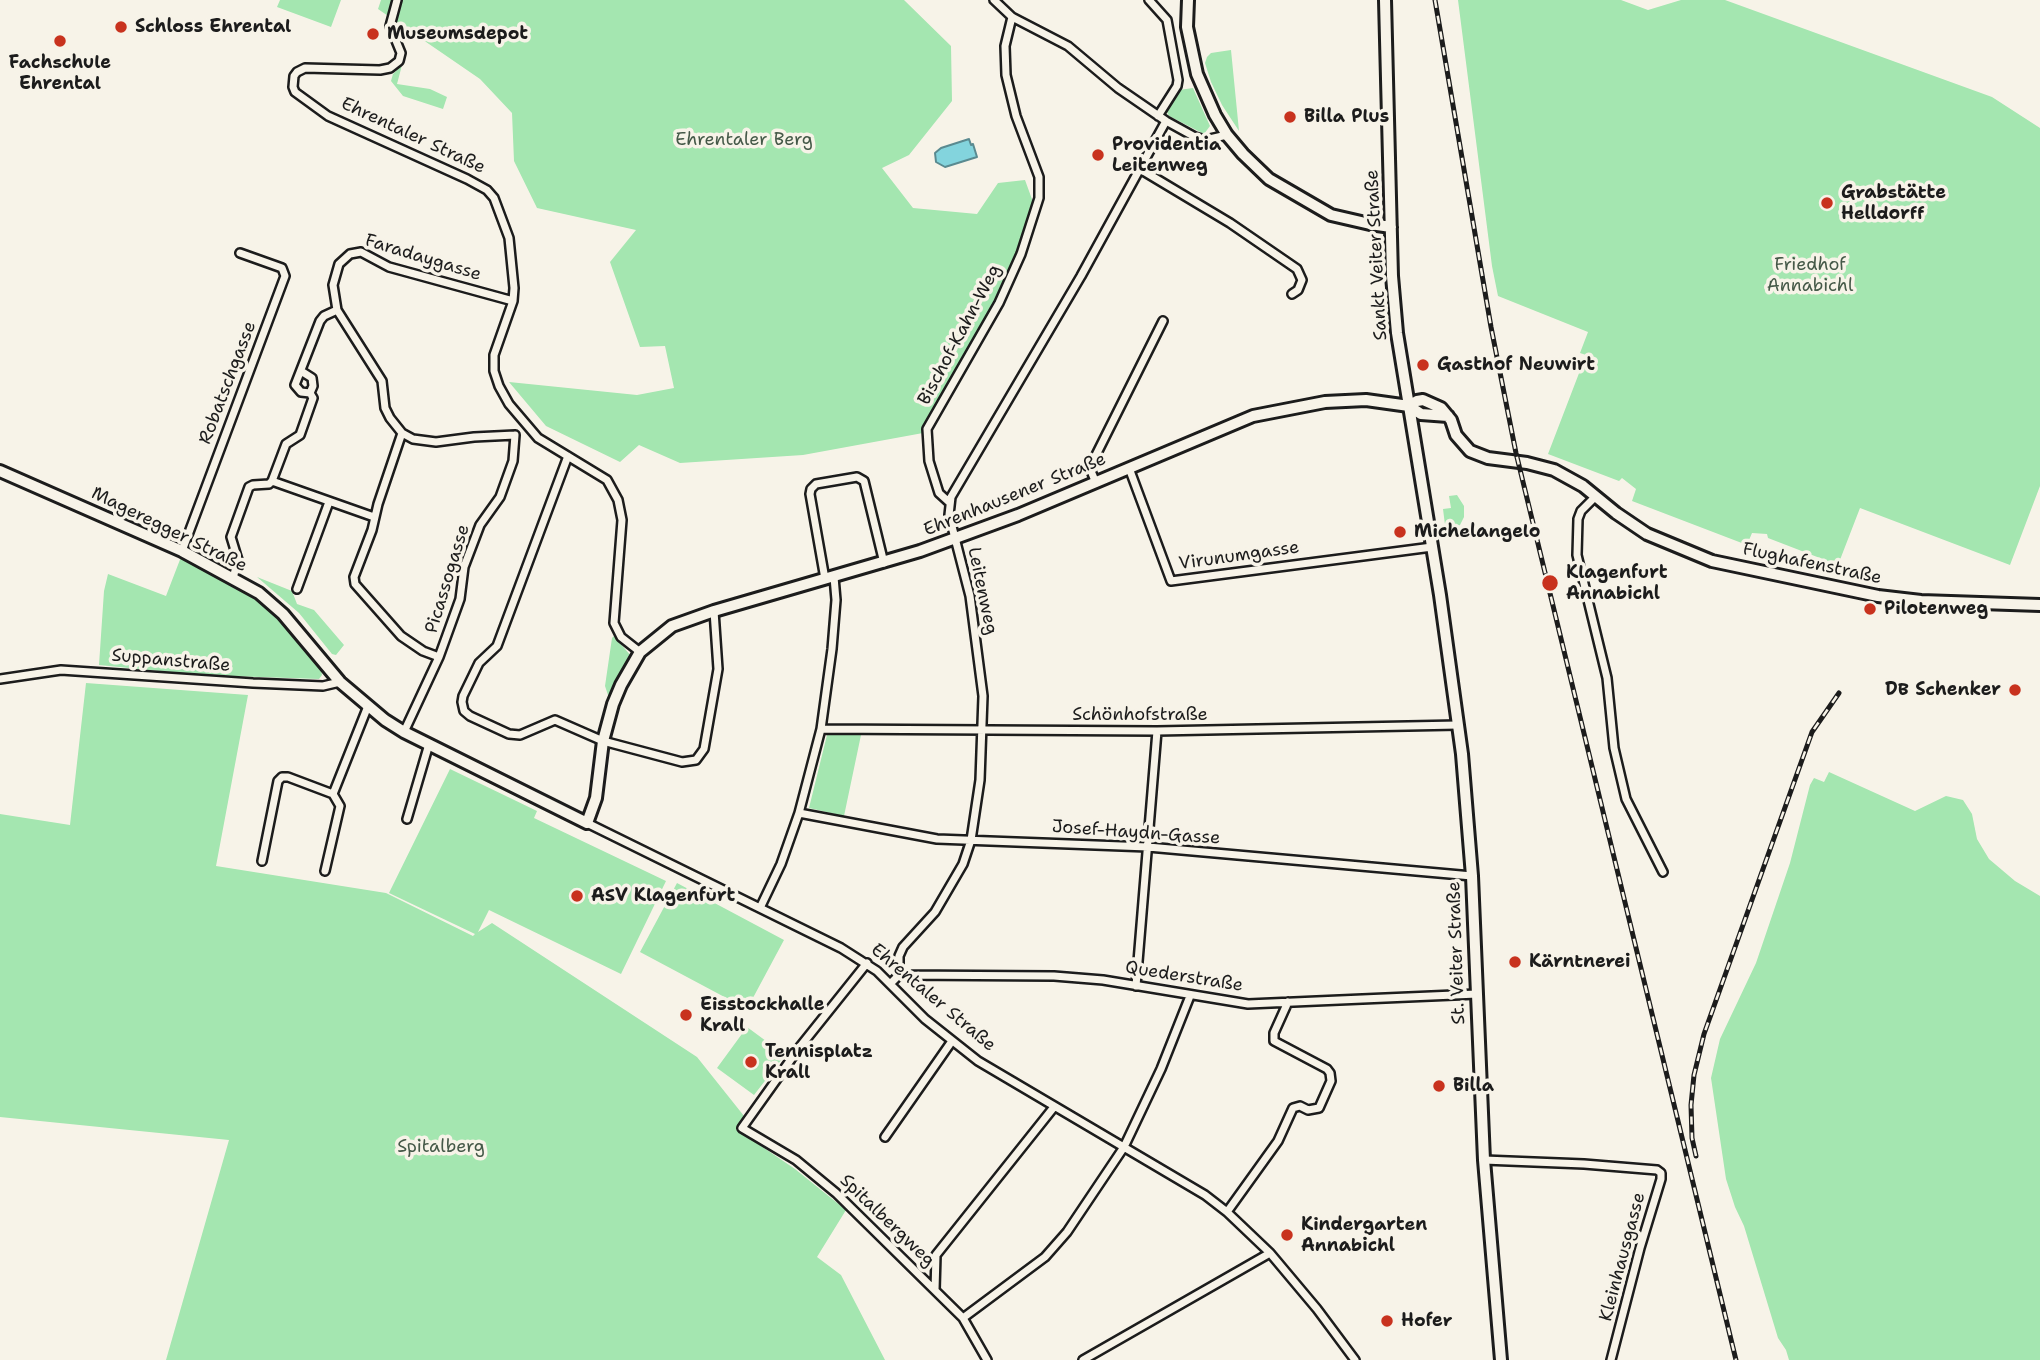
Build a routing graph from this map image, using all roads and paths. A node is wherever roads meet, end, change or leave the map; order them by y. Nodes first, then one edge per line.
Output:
1 (397, 0) edge
2 (994, 0) edge
3 (1149, 0) edge
4 (1188, 0) edge
5 (1385, 0) edge
6 (1012, 17) junction
7 (1158, 116) junction
8 (1167, 121) junction
9 (1227, 135) junction
10 (1140, 169) junction
11 (1391, 227) junction
12 (240, 253) dead end
13 (1292, 293) dead end
14 (513, 301) junction
15 (337, 310) junction
16 (1163, 321) dead end
17 (301, 371) junction
18 (310, 393) junction
19 (1409, 406) junction
20 (527, 427) junction
21 (402, 433) junction
22 (515, 435) junction
23 (568, 456) junction
24 (1129, 468) junction
25 (0, 471) edge
26 (272, 481) junction
27 (1096, 483) junction
28 (1595, 496) junction
29 (329, 502) junction
30 (950, 503) junction
31 (374, 517) junction
32 (954, 538) junction
33 (1432, 547) junction
34 (182, 551) junction
35 (884, 563) junction
36 (233, 578) junction
37 (830, 578) junction
38 (297, 589) dead end
39 (2040, 605) edge
40 (714, 611) junction
41 (640, 652) junction
42 (439, 657) junction
43 (0, 679) edge
44 (341, 682) junction
45 (368, 706) junction
46 (1458, 725) junction
47 (821, 729) junction
48 (983, 731) junction
49 (1157, 731) junction
50 (404, 732) junction
51 (603, 741) junction
52 (429, 744) junction
53 (333, 794) junction
54 (799, 813) junction
55 (407, 819) dead end
56 (587, 823) junction
57 (971, 840) junction
58 (1148, 847) junction
59 (262, 862) dead end
60 (325, 872) dead end
61 (1663, 872) dead end
62 (1472, 876) junction
63 (760, 908) junction
64 (867, 963) junction
65 (899, 975) junction
66 (890, 984) junction
67 (1136, 986) junction
68 (1476, 994) junction
69 (1191, 996) junction
70 (1288, 1002) junction
71 (952, 1041) junction
72 (1054, 1107) junction
73 (885, 1137) dead end
74 (1124, 1147) junction
75 (1484, 1160) junction
76 (1227, 1212) junction
77 (1270, 1253) junction
78 (935, 1290) junction
79 (963, 1318) junction
80 (987, 1360) edge
81 (1083, 1360) edge
82 (1355, 1360) edge
83 (1500, 1360) edge
84 (1611, 1360) edge

1 - 14 street, Ehrentaler Straße
2 - 6 street
3 - 7 street
4 - 9 street
5 - 11 street, Sankt Veiter Straße
6 - 7 street
6 - 30 street, Bischof-Kahn-Weg
7 - 8 street
8 - 9 street
8 - 10 street
9 - 11 street
10 - 13 street
10 - 30 street
11 - 19 street, Sankt Veiter Straße
12 - 34 street, Robatschgasse
14 - 15 street, Faradaygasse
14 - 20 street, Ehrentaler Straße
15 - 17 street
15 - 21 street, Faradaygasse
16 - 27 street
17 - 18 street
17 - 18 street
18 - 26 street
19 - 24 street, Ehrenhausener Straße
19 - 28 street, Flughafenstraße
19 - 33 street, Sankt Veiter Straße
20 - 22 street
20 - 23 street, Ehrentaler Straße
21 - 22 street
21 - 31 street
22 - 42 street, Picassogasse
23 - 41 street, Ehrentaler Straße
23 - 51 street
24 - 27 street, Ehrenhausener Straße
24 - 33 street, Virunumgasse
25 - 34 street, Mageregger Straße
26 - 29 street
26 - 36 street
27 - 32 street, Ehrenhausener Straße
28 - 39 street, Flughafenstraße
28 - 61 street
29 - 31 street
29 - 38 street
30 - 32 street, Leitenweg
31 - 42 street
32 - 35 street, Ehrenhausener Straße
32 - 48 street, Leitenweg
33 - 46 street, St. Veiter Straße
34 - 36 street, Mageregger Straße
35 - 37 street, Ehrenhausener Straße
35 - 37 street
36 - 44 street, Mageregger Straße
37 - 40 street, Ehrenhausener Straße
37 - 47 street
40 - 41 street, Ehrenhausener Straße
40 - 51 street
41 - 51 street
42 - 50 street, Picassogasse
43 - 44 street, Suppanstraße
44 - 45 street, Mageregger Straße
45 - 50 street, Mageregger Straße
45 - 53 street
46 - 49 street, Schönhofstraße
46 - 62 street, St. Veiter Straße
47 - 48 street, Schönhofstraße
47 - 54 street
48 - 49 street, Schönhofstraße
48 - 57 street, Leitenweg
49 - 58 street
50 - 52 street, Mageregger Straße
51 - 56 street
52 - 55 street
52 - 56 street, Mageregger Straße
53 - 59 street
53 - 60 street
54 - 57 street, Josef-Haydn-Gasse
54 - 63 street
56 - 63 street, Ehrentaler Straße
57 - 58 street, Josef-Haydn-Gasse
57 - 65 street, Leitenweg
58 - 62 street, Josef-Haydn-Gasse
58 - 67 street
62 - 68 street, St. Veiter Straße
63 - 64 street, Ehrentaler Straße
64 - 66 street, Ehrentaler Straße
64 - 78 street, Spitalbergweg
65 - 66 street
65 - 67 street, Quederstraße
66 - 71 street, Ehrentaler Straße
67 - 69 street, Quederstraße
68 - 70 street, Quederstraße
68 - 75 street, St. Veiter Straße
69 - 70 street, Quederstraße
69 - 74 street
70 - 76 street
71 - 72 street, Ehrentaler Straße
71 - 73 street
72 - 74 street, Ehrentaler Straße
72 - 78 street
74 - 76 street, Ehrentaler Straße
74 - 79 street
75 - 83 street, St. Veiter Straße
75 - 84 street, Kleinhausgasse
76 - 77 street, Ehrentaler Straße
77 - 81 street
77 - 82 street, Ehrentaler Straße
78 - 79 street, Spitalbergweg
79 - 80 street, Spitalbergweg

